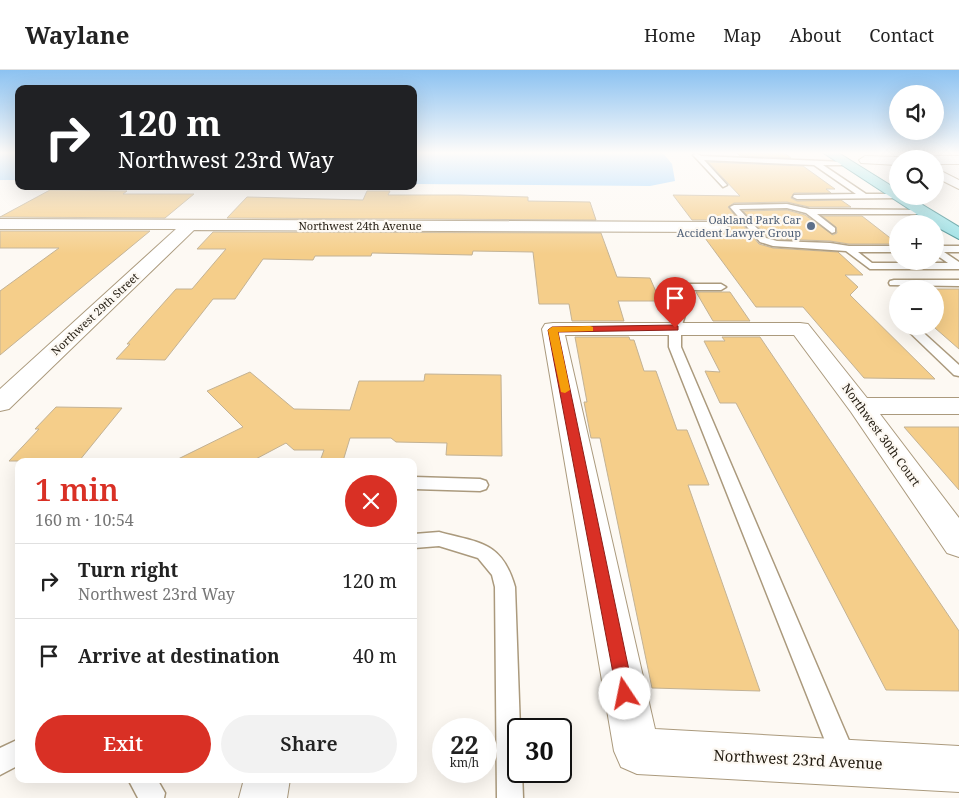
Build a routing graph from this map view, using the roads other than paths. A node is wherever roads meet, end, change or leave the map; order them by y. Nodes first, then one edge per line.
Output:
1 (849, 186) edge
2 (864, 196) junction
3 (889, 196) edge
4 (797, 197) dead end
5 (913, 205) edge
6 (809, 212) junction
7 (888, 212) junction
8 (924, 212) junction
9 (892, 215) edge
10 (0, 224) edge
11 (190, 225) junction
12 (720, 228) dead end
13 (832, 230) dead end
14 (959, 234) edge
15 (850, 248) junction
16 (944, 248) edge
17 (889, 249) edge
18 (959, 249) edge
19 (944, 254) edge
20 (959, 266) edge
21 (944, 283) edge
22 (959, 283) edge
23 (721, 287) dead end
24 (675, 328) junction
25 (919, 335) edge
26 (959, 372) edge
27 (0, 403) edge
28 (860, 406) junction
29 (959, 406) edge
30 (417, 483) edge
31 (480, 485) dead end
32 (417, 541) edge
33 (959, 543) edge
34 (15, 753) edge
35 (0, 762) edge
36 (846, 762) junction
37 (959, 769) edge
38 (144, 783) edge
39 (266, 783) edge
40 (151, 798) edge
41 (263, 798) edge
42 (510, 798) edge

1 - 2 lane
2 - 3 lane
2 - 4 lane
2 - 7 lane
5 - 8 main road
6 - 7 lane
6 - 13 lane
6 - 15 lane
7 - 8 lane
7 - 9 lane
8 - 14 main road
10 - 11 street, Northwest 24th Avenue
11 - 12 street, Northwest 24th Avenue
11 - 27 street, Northwest 29th Street
15 - 17 lane
15 - 20 lane
16 - 18 lane
19 - 20 lane
21 - 22 lane
23 - 24 lane
24 - 28 street, Northwest 30th Court
24 - 36 lane
24 - 36 street, Northwest 23rd Avenue
25 - 26 lane
28 - 29 street
28 - 33 street, Northwest 30th Court
30 - 31 lane
32 - 42 lane
34 - 35 lane
36 - 37 street, Northwest 23rd Avenue
38 - 40 lane
39 - 41 street

